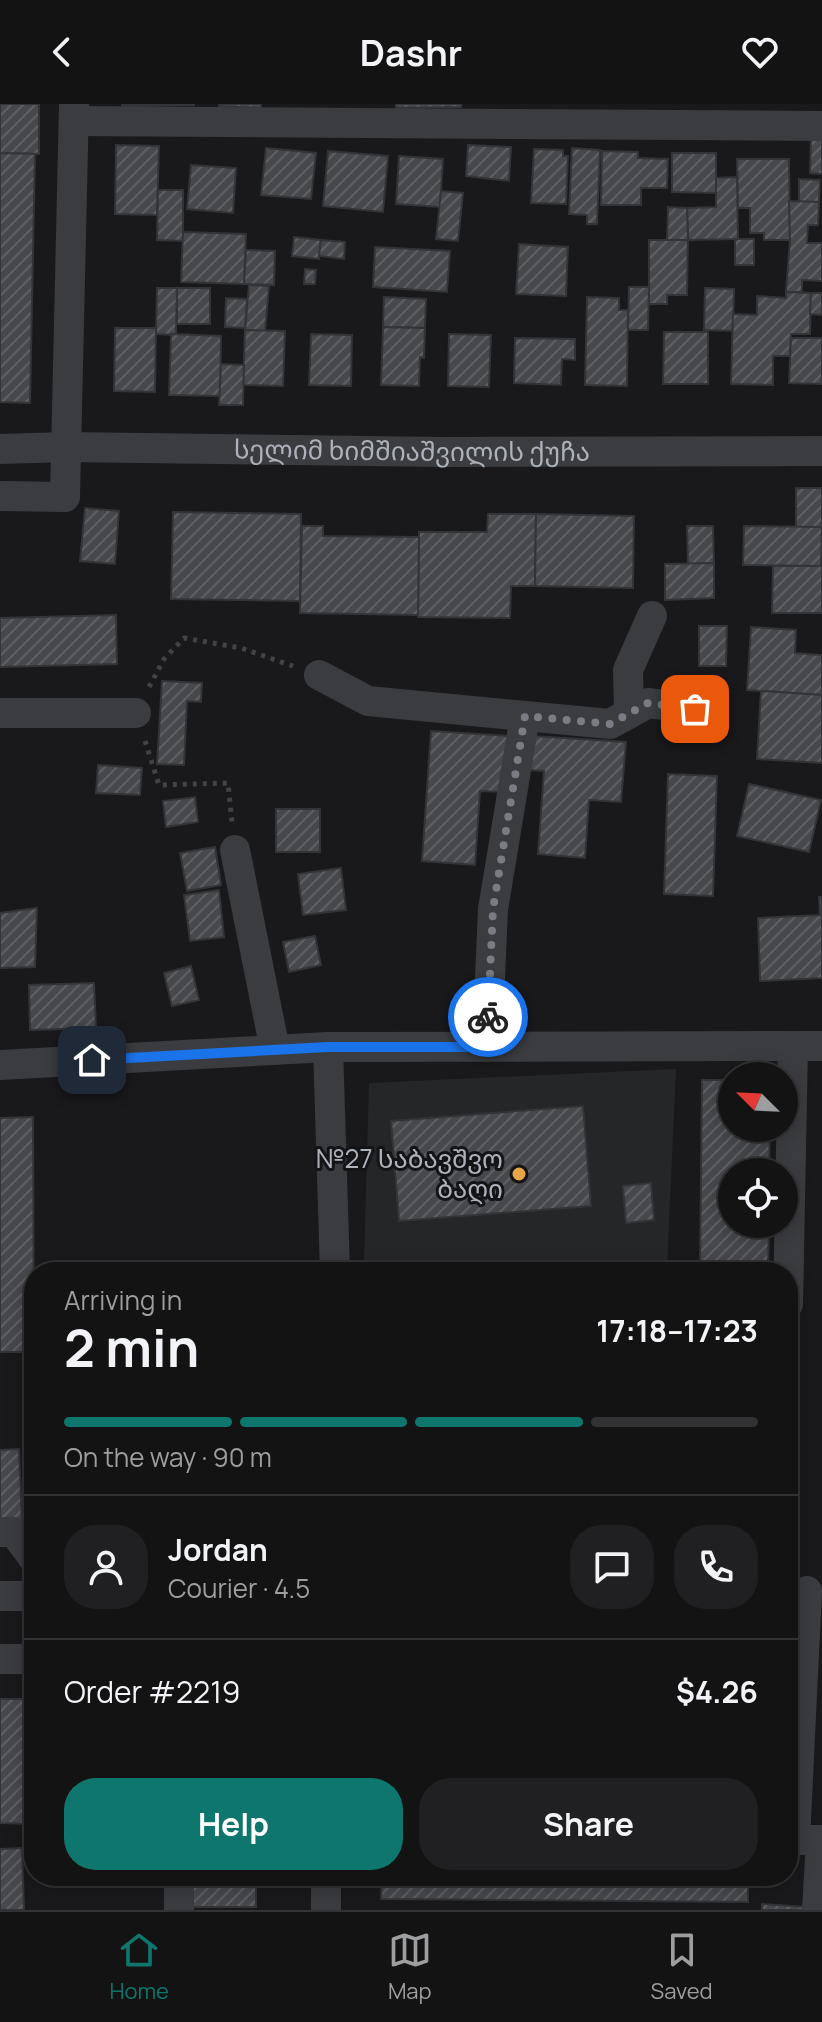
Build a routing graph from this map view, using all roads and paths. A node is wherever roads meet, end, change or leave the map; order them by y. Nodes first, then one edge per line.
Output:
1 (74, 112) edge
2 (822, 126) edge
3 (66, 447) junction
4 (0, 449) edge
5 (822, 451) edge
6 (0, 496) edge
7 (652, 616) dead end
8 (319, 675) joint
9 (695, 709) dead end
10 (0, 713) edge
11 (136, 713) junction
12 (629, 714) junction
13 (525, 716) junction
14 (235, 850) joint
15 (808, 1046) edge
16 (328, 1047) junction
17 (487, 1047) junction
18 (275, 1050) junction
19 (0, 1065) edge
20 (335, 1262) edge
21 (791, 1262) edge
22 (0, 1532) edge
23 (24, 1546) edge
24 (806, 1591) edge
25 (0, 1596) edge
26 (24, 1596) edge
27 (0, 1659) edge
28 (24, 1659) edge
29 (803, 1746) edge
30 (807, 1840) edge
31 (179, 1886) edge
32 (326, 1886) edge
33 (179, 1910) edge
34 (326, 1910) edge
35 (817, 1910) edge

1 - 2 street
1 - 3 street
3 - 4 street, სელიმ ხიმშიაშვილის ქუჩა
3 - 5 street, სელიმ ხიმშიაშვილის ქუჩა
3 - 6 street
7 - 12 street
8 - 11 path
8 - 13 street
9 - 12 street
10 - 11 street
11 - 14 path
12 - 13 street
13 - 17 street
14 - 18 street
15 - 17 street
15 - 21 street
16 - 17 street
16 - 18 street
16 - 20 street
18 - 19 street
22 - 23 street
24 - 29 street
25 - 26 street
27 - 28 street
29 - 30 street
30 - 35 street
31 - 33 street
32 - 34 street

